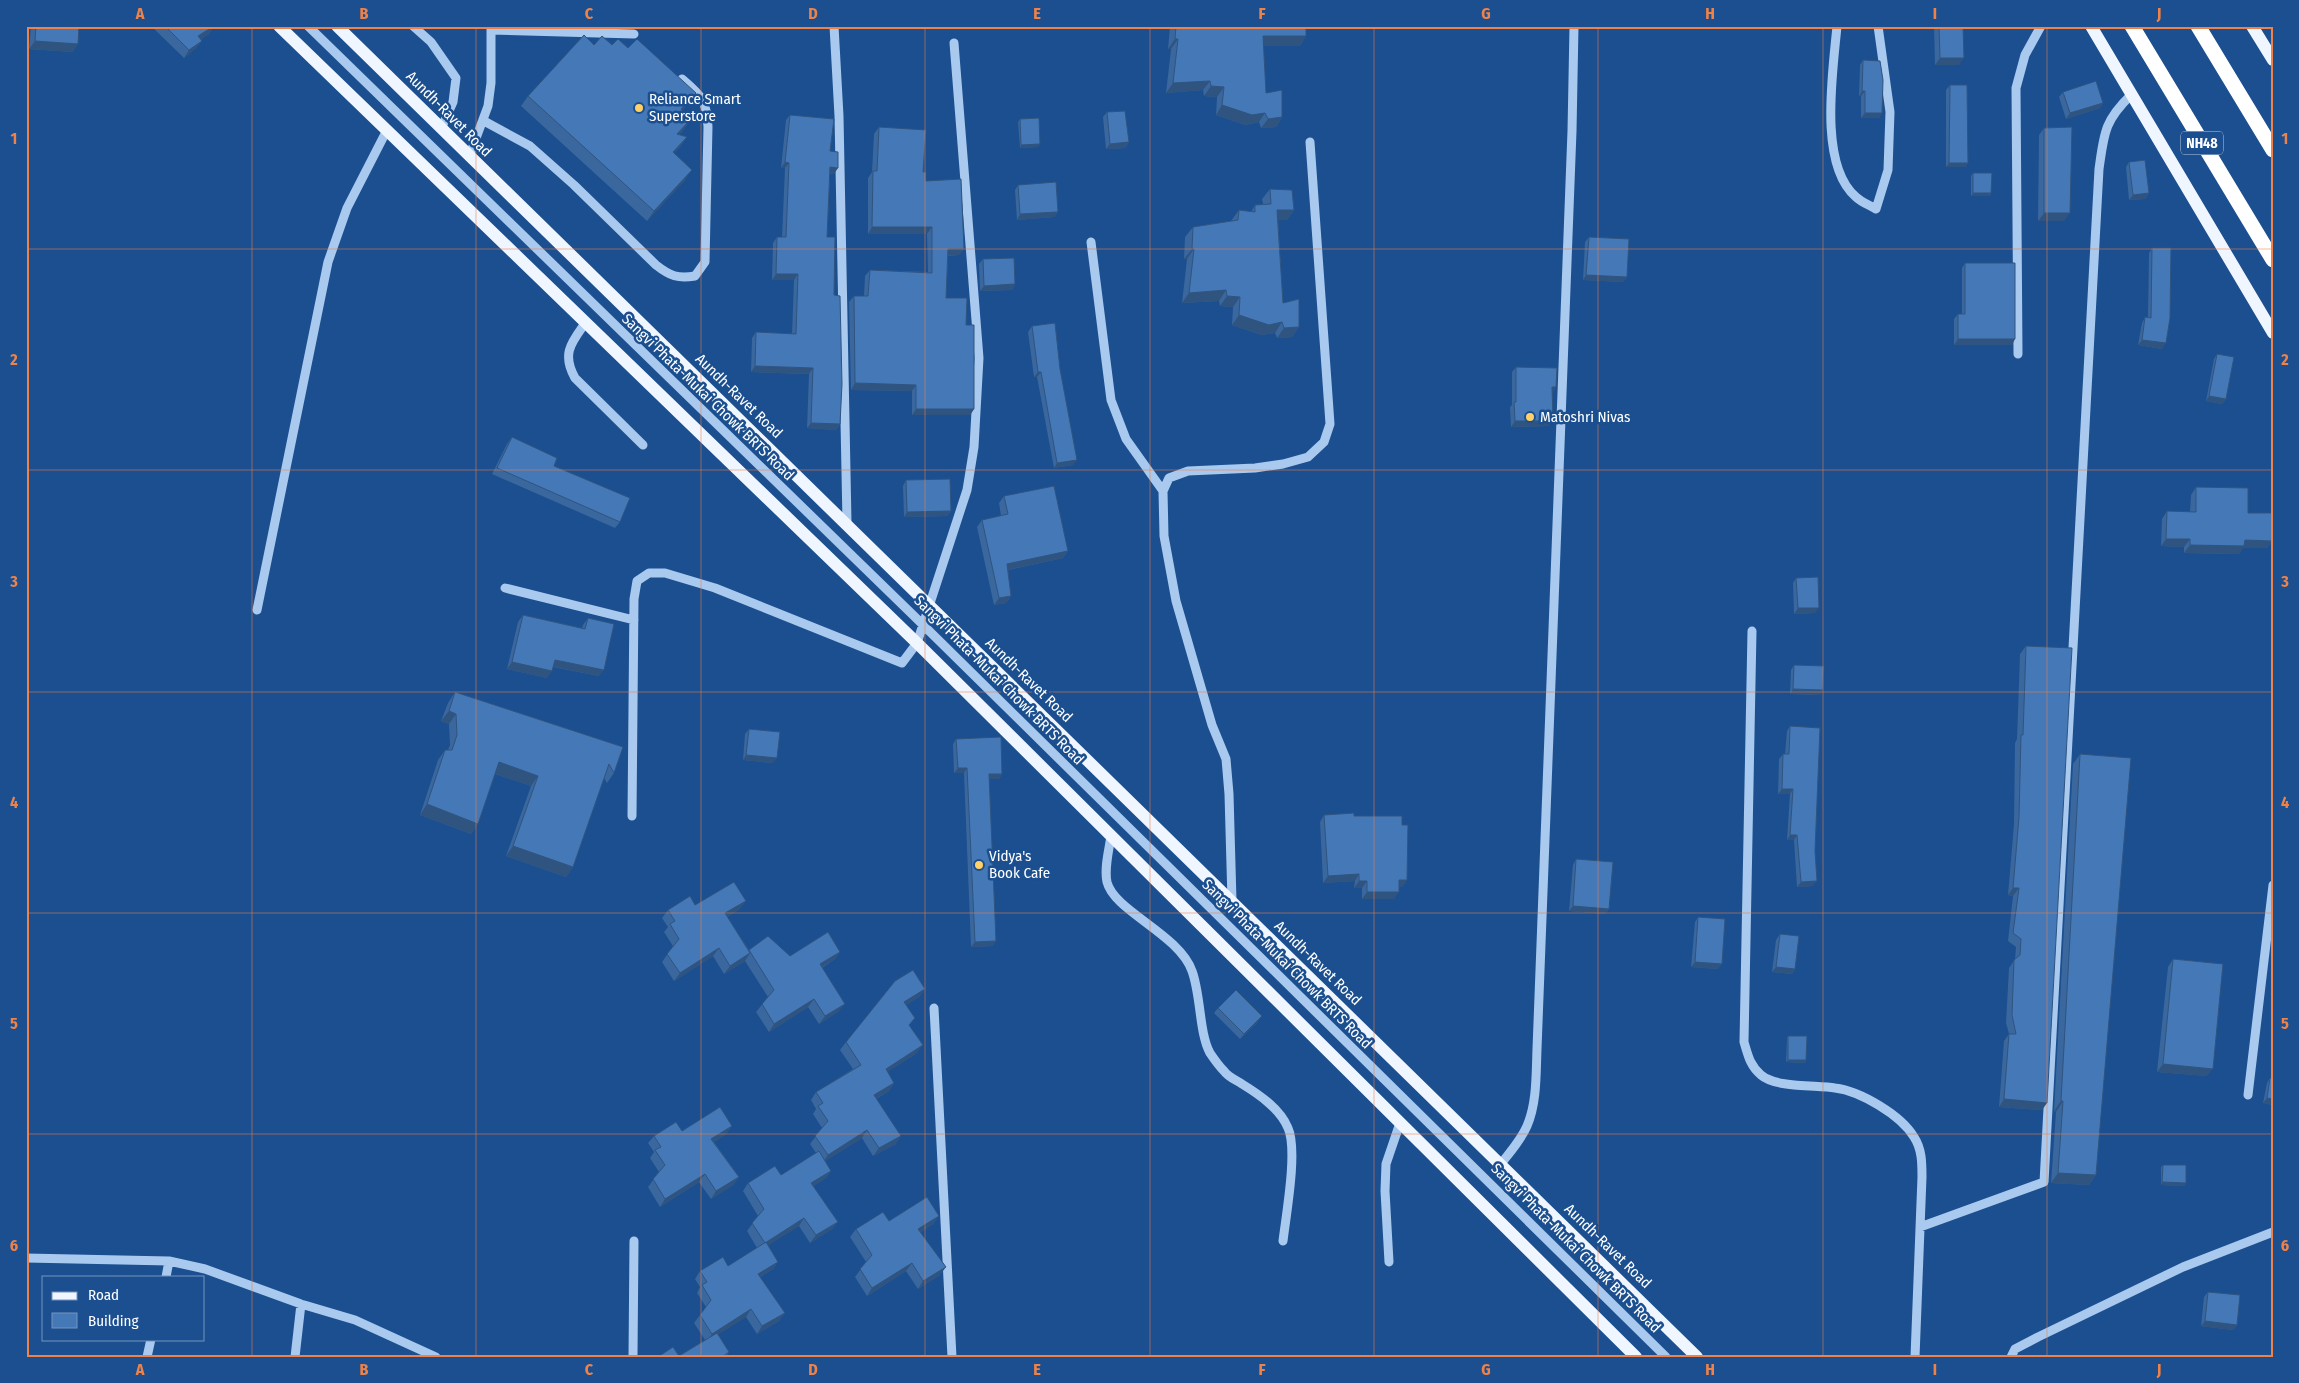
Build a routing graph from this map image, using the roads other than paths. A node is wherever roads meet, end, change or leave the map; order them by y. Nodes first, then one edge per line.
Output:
1 (279, 26) edge
2 (308, 26) edge
3 (337, 26) edge
4 (413, 26) edge
5 (834, 26) edge
6 (1574, 26) edge
7 (1837, 26) edge
8 (1878, 26) edge
9 (2041, 26) edge
10 (2091, 26) edge
11 (2132, 26) edge
12 (2198, 26) edge
13 (2252, 26) edge
14 (491, 28) edge
15 (634, 34) dead end
16 (954, 43) dead end
17 (2273, 60) edge
18 (682, 79) edge
19 (2131, 95) junction
20 (484, 121) junction
21 (441, 129) junction
22 (387, 130) junction
23 (1310, 142) dead end
24 (2273, 150) edge
25 (468, 157) junction
26 (1092, 242) dead end
27 (2273, 260) edge
28 (586, 322) junction
29 (2273, 334) edge
30 (2018, 354) dead end
31 (643, 445) dead end
32 (1163, 491) junction
33 (847, 523) junction
34 (505, 588) dead end
35 (929, 605) junction
36 (257, 610) dead end
37 (634, 620) junction
38 (924, 625) junction
39 (1752, 631) dead end
40 (917, 643) junction
41 (632, 816) dead end
42 (1111, 836) junction
43 (2273, 885) edge
44 (1232, 901) junction
45 (934, 1008) dead end
46 (2248, 1095) dead end
47 (1400, 1123) junction
48 (1501, 1164) junction
49 (1920, 1227) junction
50 (2273, 1232) edge
51 (634, 1241) dead end
52 (1283, 1241) dead end
53 (26, 1258) edge
54 (169, 1261) junction
55 (1389, 1262) dead end
56 (166, 1276) edge
57 (301, 1304) junction
58 (151, 1340) edge
59 (147, 1357) edge
60 (294, 1357) edge
61 (436, 1357) edge
62 (633, 1357) edge
63 (952, 1357) edge
64 (1636, 1357) edge
65 (1666, 1357) edge
66 (1697, 1357) edge
67 (1915, 1357) edge
68 (2011, 1357) edge

1 - 22 main road
2 - 38 street, Sangvi Phata-Mukai Chowk BRTS Road
3 - 21 main road, Aundh-Ravet Road
4 - 21 street
5 - 33 street
6 - 48 street
7 - 8 street
9 - 30 street
10 - 19 main road
11 - 27 highway, NH48
12 - 24 highway
13 - 17 main road
14 - 15 street
14 - 20 street
16 - 35 street
18 - 20 street
19 - 29 main road
19 - 49 street
20 - 25 street
21 - 25 main road, Aundh-Ravet Road
22 - 28 main road
22 - 36 street
23 - 32 street
25 - 33 main road, Aundh-Ravet Road
26 - 32 street
28 - 31 street
28 - 40 main road
32 - 44 street
33 - 35 main road, Aundh-Ravet Road
34 - 37 street
35 - 38 street
35 - 44 main road, Aundh-Ravet Road
37 - 40 street
37 - 41 street
38 - 40 street
38 - 65 street, Sangvi Phata-Mukai Chowk BRTS Road
39 - 49 street
40 - 42 main road
42 - 47 main road
42 - 52 street
43 - 46 street
44 - 48 main road, Aundh-Ravet Road
45 - 63 street
47 - 55 street
47 - 64 main road
48 - 66 main road, Aundh-Ravet Road
49 - 67 street
50 - 68 street
51 - 62 street
53 - 54 street
54 - 56 street
54 - 57 street
57 - 60 street
57 - 61 street
58 - 59 street

